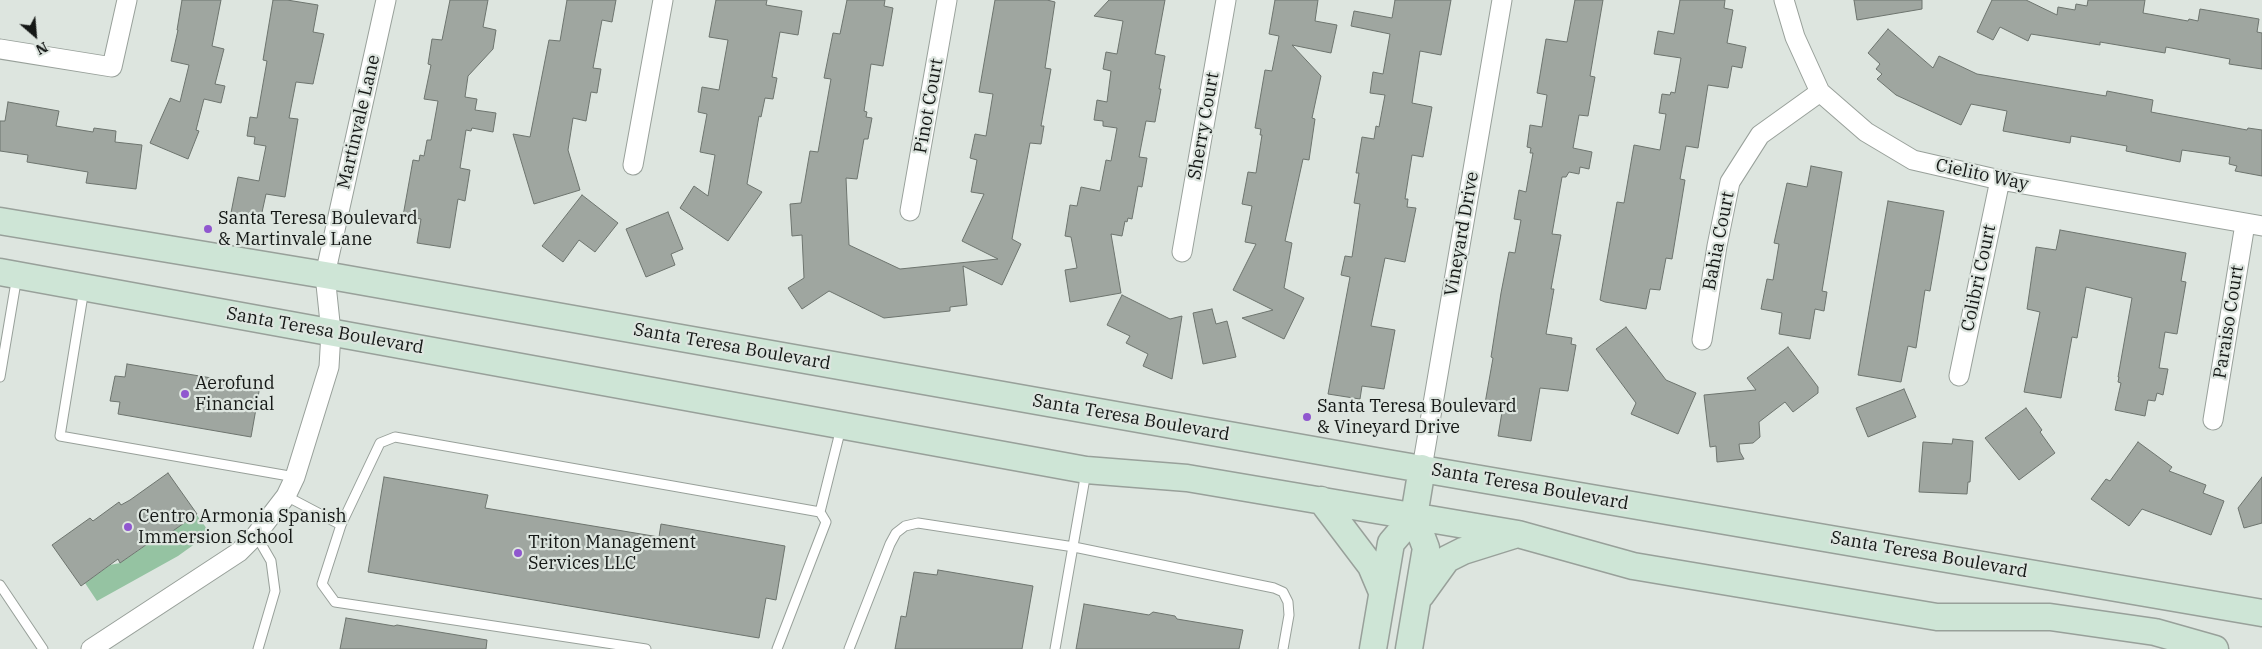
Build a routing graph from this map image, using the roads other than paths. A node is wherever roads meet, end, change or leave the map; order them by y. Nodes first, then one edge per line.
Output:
1 (127, 0) edge
2 (386, 0) edge
3 (663, 0) edge
4 (947, 0) edge
5 (1226, 0) edge
6 (1502, 0) edge
7 (1784, 0) edge
8 (0, 49) edge
9 (1820, 92) junction
10 (633, 165) dead end
11 (2000, 180) junction
12 (910, 211) dead end
13 (0, 221) edge
14 (2254, 225) edge
15 (1182, 252) dead end
16 (8, 273) edge
17 (325, 275) junction
18 (84, 286) junction
19 (331, 332) junction
20 (1702, 340) dead end
21 (1959, 376) dead end
22 (0, 377) edge
23 (2213, 420) dead end
24 (842, 425) junction
25 (1422, 468) junction
26 (1086, 470) junction
27 (295, 477) junction
28 (286, 496) junction
29 (1321, 500) junction
30 (820, 512) junction
31 (1414, 516) junction
32 (341, 525) junction
33 (1518, 534) junction
34 (256, 535) junction
35 (1074, 547) junction
36 (0, 584) edge
37 (1382, 592) junction
38 (1417, 600) junction
39 (2262, 613) edge
40 (43, 649) edge
41 (91, 649) edge
42 (258, 649) edge
43 (646, 649) edge
44 (776, 649) edge
45 (849, 649) edge
46 (1055, 649) edge
47 (1283, 649) edge
48 (1372, 649) edge
49 (1409, 649) edge
50 (2215, 649) edge

1 - 8 street
2 - 17 street, Martinvale Lane
3 - 10 street
4 - 12 street, Pinot Court
5 - 15 street, Sherry Court
6 - 25 street, Vineyard Drive
7 - 9 street, Cielito Way
9 - 11 street, Cielito Way
9 - 20 street, Bahia Court
11 - 14 street, Cielito Way
11 - 21 street, Colibri Court
13 - 17 main road, Santa Teresa Boulevard
14 - 23 street, Paraiso Court
16 - 18 main road, Santa Teresa Boulevard
16 - 22 lane
17 - 19 street, Martinvale Lane
17 - 25 main road, Santa Teresa Boulevard
18 - 19 main road, Santa Teresa Boulevard
18 - 27 lane
19 - 24 main road, Santa Teresa Boulevard
19 - 27 street, Martinvale Lane
24 - 26 main road, Santa Teresa Boulevard
24 - 30 lane
25 - 31 main road
25 - 39 main road, Santa Teresa Boulevard
26 - 29 main road, Santa Teresa Boulevard
26 - 35 lane
27 - 28 street, Martinvale Lane
28 - 32 lane
28 - 34 street, Martinvale Lane
29 - 31 main road, Santa Teresa Boulevard
29 - 37 main road
30 - 32 lane
30 - 44 lane
31 - 33 main road, Santa Teresa Boulevard
31 - 37 main road
31 - 38 main road
32 - 43 lane
33 - 38 main road
33 - 50 main road, Santa Teresa Boulevard
34 - 41 street, Martinvale Lane
34 - 42 lane
35 - 45 lane
35 - 46 lane
35 - 47 lane
36 - 40 lane
37 - 48 main road
38 - 49 main road

